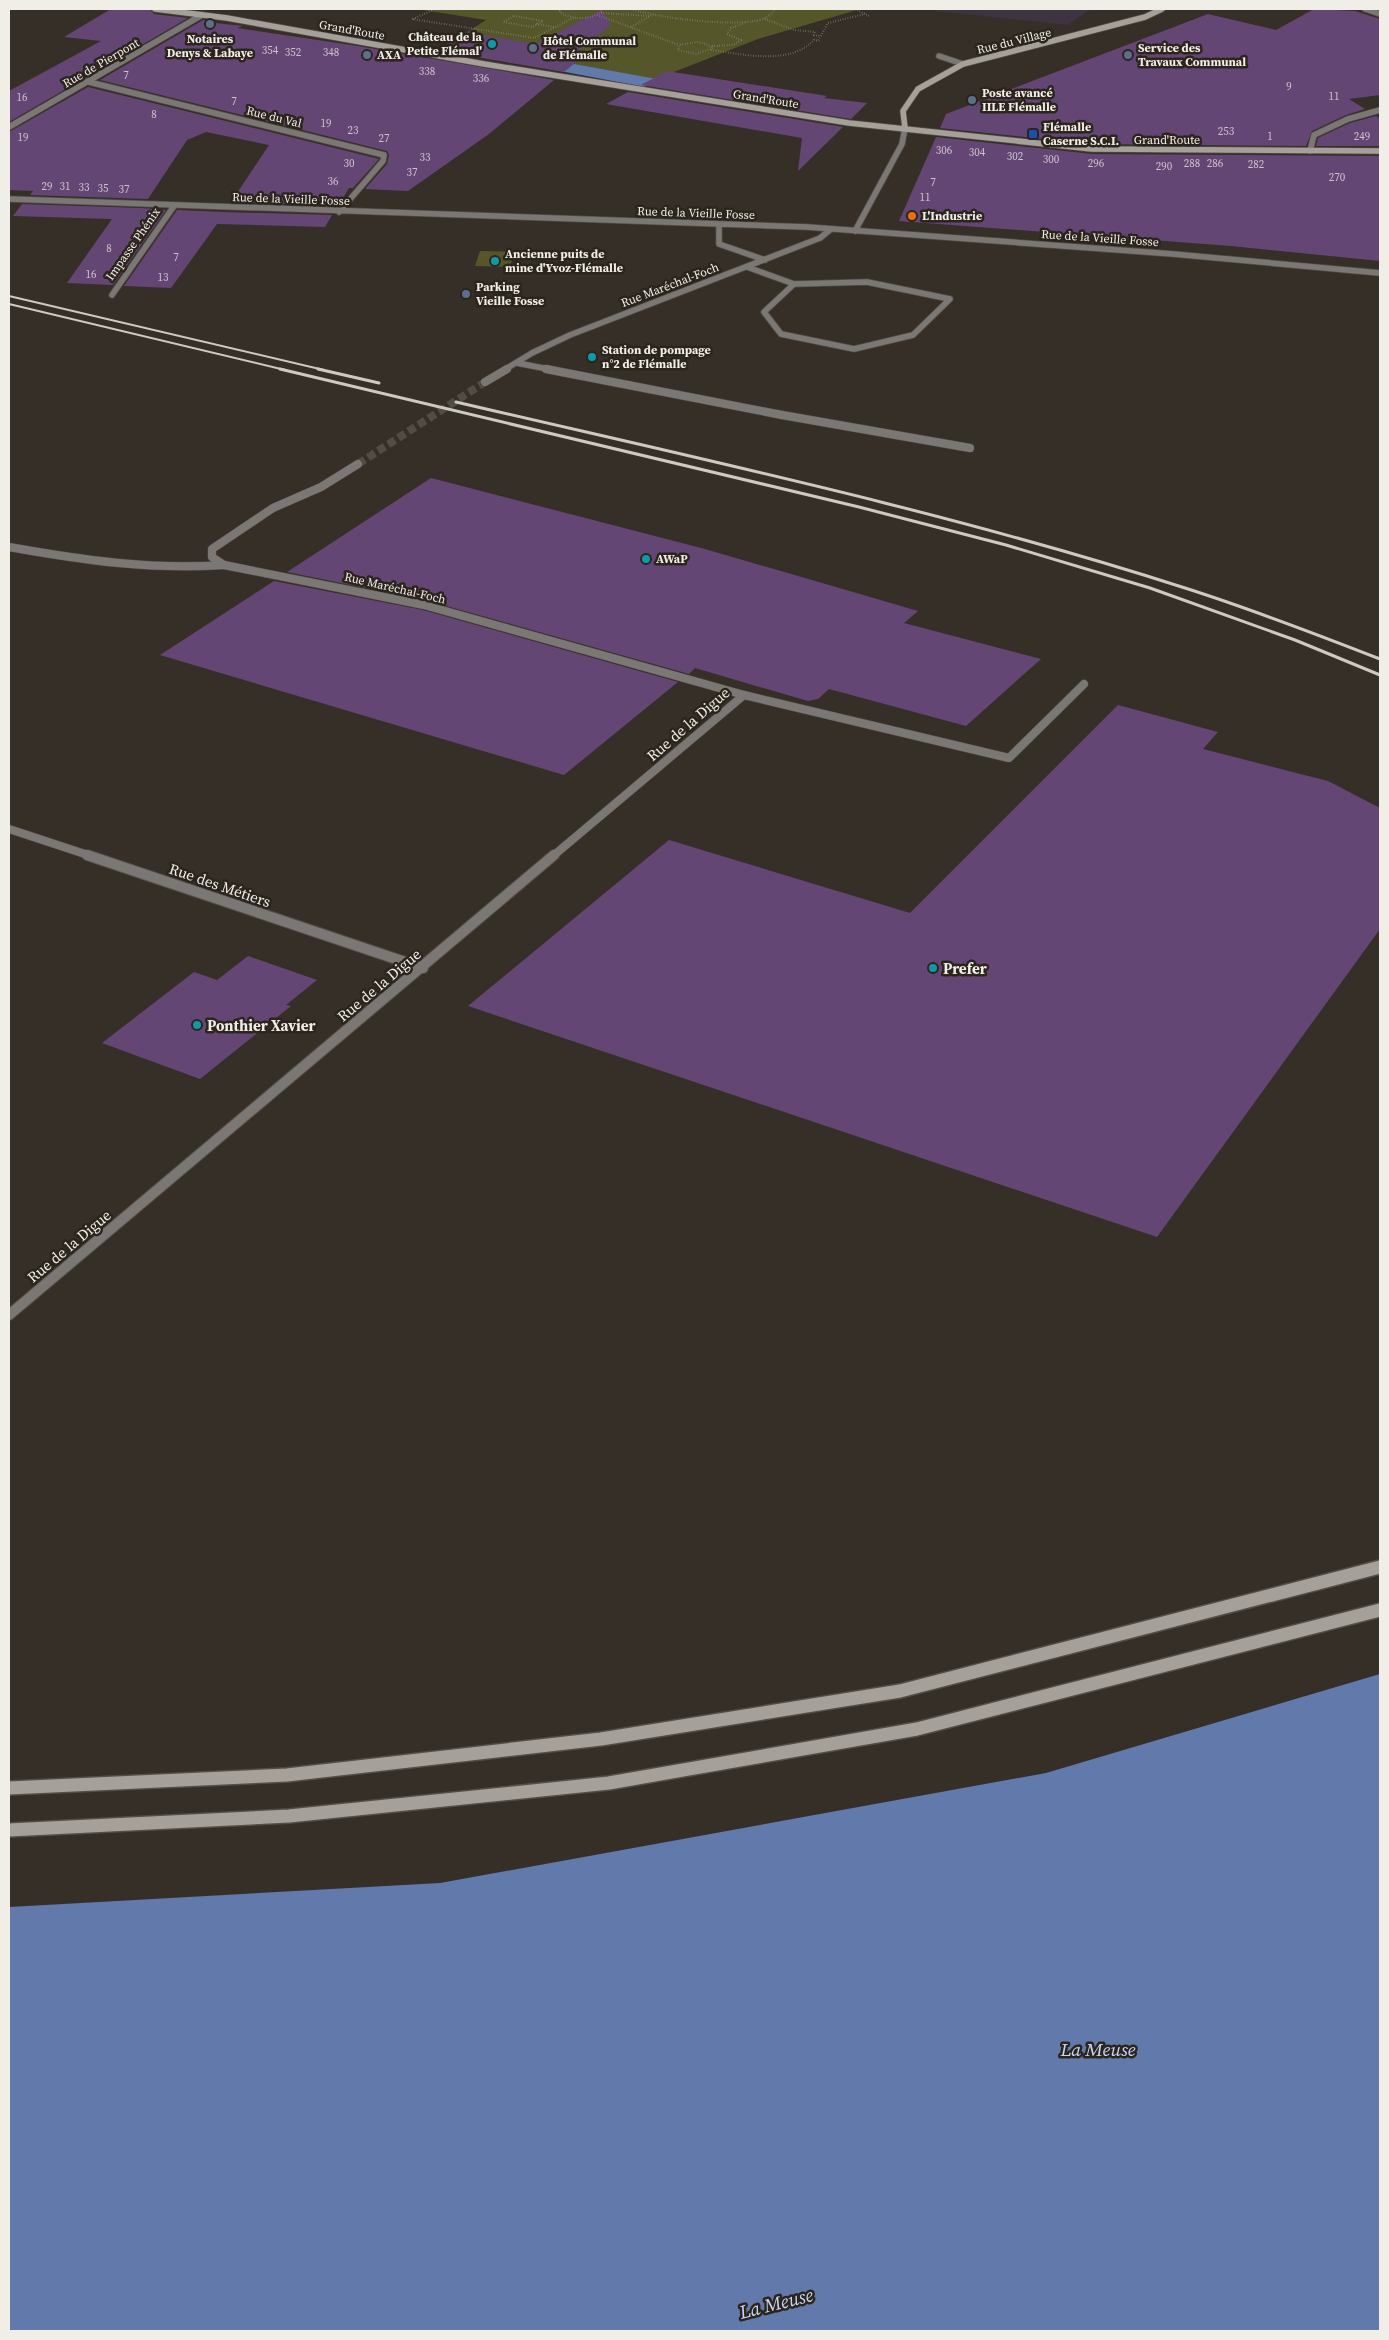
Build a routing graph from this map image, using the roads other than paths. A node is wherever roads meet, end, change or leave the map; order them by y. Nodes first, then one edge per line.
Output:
1 (155, 9) edge
2 (1162, 9) edge
3 (1365, 9) edge
4 (1380, 14) edge
5 (202, 15) junction
6 (939, 56) dead end
7 (963, 64) junction
8 (89, 82) junction
9 (1380, 110) edge
10 (9, 127) edge
11 (905, 128) junction
12 (1310, 151) junction
13 (1380, 151) edge
14 (9, 198) edge
15 (174, 206) junction
16 (339, 212) junction
17 (719, 225) junction
18 (831, 230) junction
19 (855, 231) junction
20 (765, 260) junction
21 (747, 267) junction
22 (1380, 273) edge
23 (794, 284) junction
24 (112, 295) dead end
25 (517, 363) junction
26 (485, 382) tunnel mouth
27 (970, 448) dead end
28 (358, 464) tunnel mouth
29 (9, 546) edge
30 (224, 565) junction
31 (1084, 684) dead end
32 (744, 695) junction
33 (9, 829) edge
34 (423, 968) junction
35 (9, 1315) edge
36 (1380, 1567) edge
37 (1380, 1610) edge
38 (9, 1788) edge
39 (9, 1830) edge

1 - 5 street, Grand'Route
2 - 7 street, Rue du Village
3 - 4 street
5 - 8 street, Rue de Pierpont
5 - 11 street, Grand'Route
6 - 7 street
7 - 11 street, Rue du Village
8 - 10 street, Rue de Pierpont
8 - 16 street, Rue du Val
9 - 12 street
11 - 12 street, Grand'Route
11 - 19 street
12 - 13 street, Grand'Route
14 - 15 street, Rue de la Vieille Fosse
15 - 16 street, Rue de la Vieille Fosse
15 - 24 street, Impasse Phénix
16 - 17 street, Rue de la Vieille Fosse
17 - 18 street, Rue de la Vieille Fosse
17 - 20 street
18 - 19 street, Rue de la Vieille Fosse
18 - 20 street, Rue Maréchal-Foch
19 - 22 street, Rue de la Vieille Fosse
20 - 21 street, Rue Maréchal-Foch
21 - 23 street
21 - 25 street, Rue Maréchal-Foch
23 - 23 street
25 - 26 street, Rue Maréchal-Foch
25 - 27 street
28 - 30 street
29 - 30 street, Rue Maréchal-Foch
30 - 32 street, Rue Maréchal-Foch
31 - 32 street, Rue Maréchal-Foch
32 - 34 street, Rue de la Digue
33 - 34 street, Rue des Métiers
34 - 35 street, Rue de la Digue
36 - 38 street
37 - 39 street

